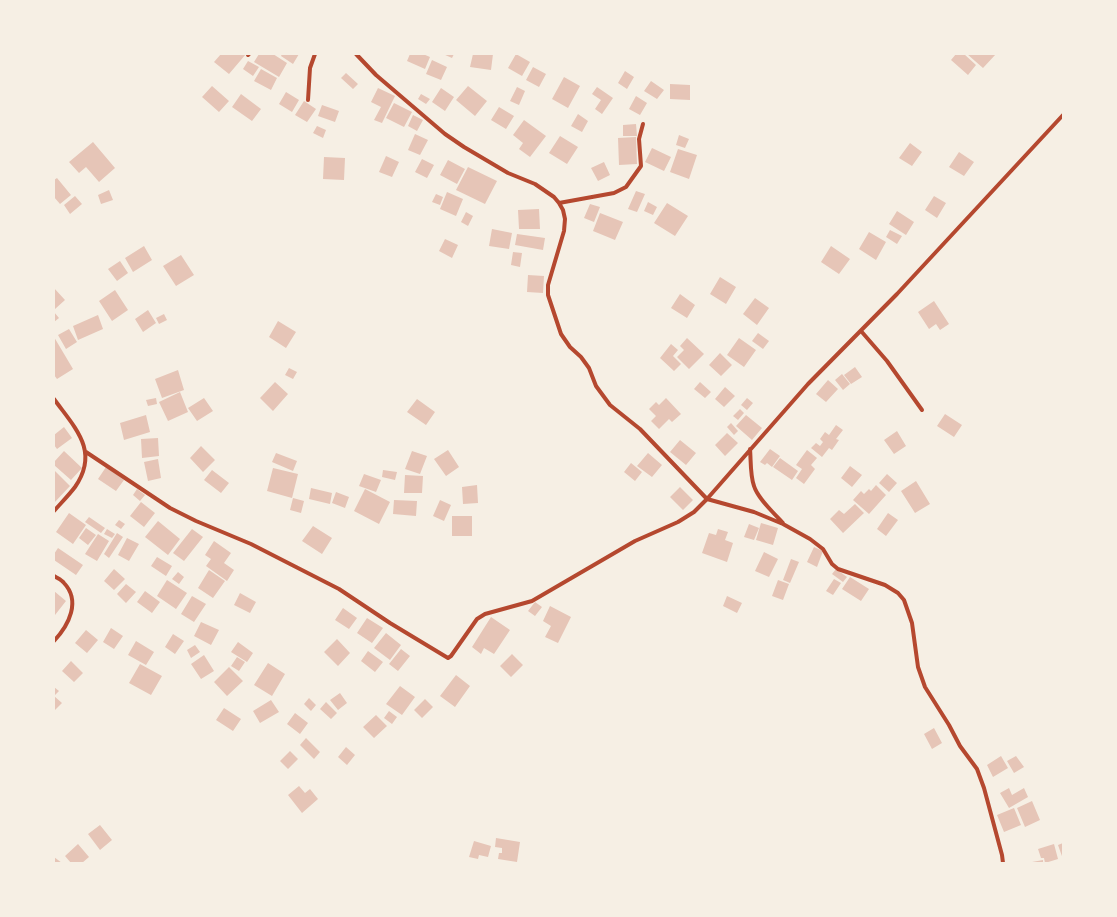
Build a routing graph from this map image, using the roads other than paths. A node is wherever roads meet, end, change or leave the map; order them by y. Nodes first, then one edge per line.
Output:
1 (315, 54) edge
2 (356, 54) edge
3 (308, 100) dead end
4 (1063, 115) edge
5 (643, 124) dead end
6 (559, 203) junction
7 (861, 331) junction
8 (54, 399) edge
9 (922, 410) dead end
10 (750, 448) junction
11 (86, 452) junction
12 (707, 499) junction
13 (54, 510) edge
14 (783, 524) junction
15 (54, 576) edge
16 (54, 641) edge
17 (1003, 863) edge

1 - 3 street
2 - 6 street
4 - 7 street
5 - 6 street
6 - 12 street
7 - 9 street
7 - 10 street
8 - 11 street
10 - 12 street
10 - 14 street
11 - 12 street
11 - 13 street
12 - 14 street
14 - 17 street
15 - 16 street

